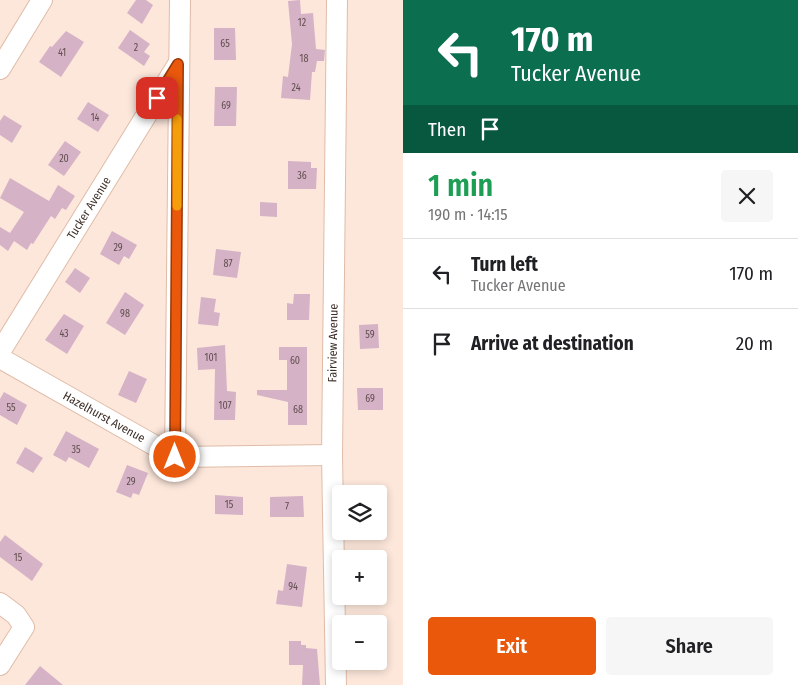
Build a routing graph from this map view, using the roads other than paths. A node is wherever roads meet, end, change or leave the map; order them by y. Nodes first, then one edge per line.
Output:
1 (42, 0) edge
2 (180, 0) edge
3 (337, 0) edge
4 (178, 64) junction
5 (0, 70) edge
6 (0, 352) edge
7 (0, 358) edge
8 (332, 455) junction
9 (175, 457) junction
10 (0, 603) edge
11 (0, 665) edge
12 (336, 685) edge

1 - 5 street
2 - 4 street
3 - 8 street, Fairview Avenue
4 - 6 street, Tucker Avenue
4 - 9 street
7 - 9 street, Hazelhurst Avenue
8 - 9 street
8 - 12 street, Fairview Avenue
10 - 11 street

